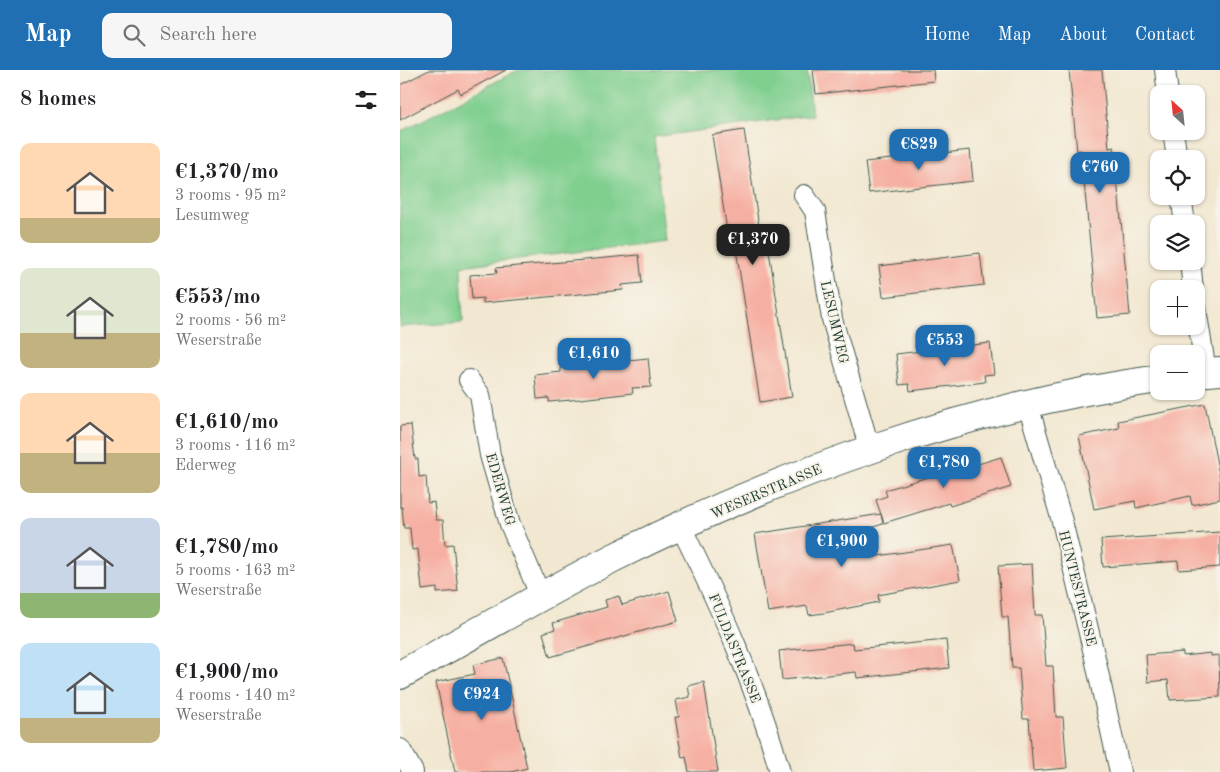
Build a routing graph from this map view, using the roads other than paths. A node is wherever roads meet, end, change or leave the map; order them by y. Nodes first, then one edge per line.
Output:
1 (1165, 70) edge
2 (1167, 85) edge
3 (804, 196) dead end
4 (1201, 335) edge
5 (1208, 372) edge
6 (469, 380) dead end
7 (1150, 381) edge
8 (1028, 405) junction
9 (870, 450) junction
10 (680, 528) junction
11 (541, 598) junction
12 (400, 675) edge
13 (400, 749) edge
14 (413, 772) edge
15 (780, 772) edge
16 (1120, 772) edge

1 - 2 street
3 - 9 street, LESUMWEG
4 - 5 street
6 - 11 street, EDERWEG
7 - 8 street, WESERSTRASSE
8 - 9 street, WESERSTRASSE
8 - 16 street, HUNTESTRASSE
9 - 10 street, WESERSTRASSE
10 - 11 street, WESERSTRASSE
10 - 15 street, FULDASTRASSE
11 - 12 street, WESERSTRASSE
13 - 14 street

